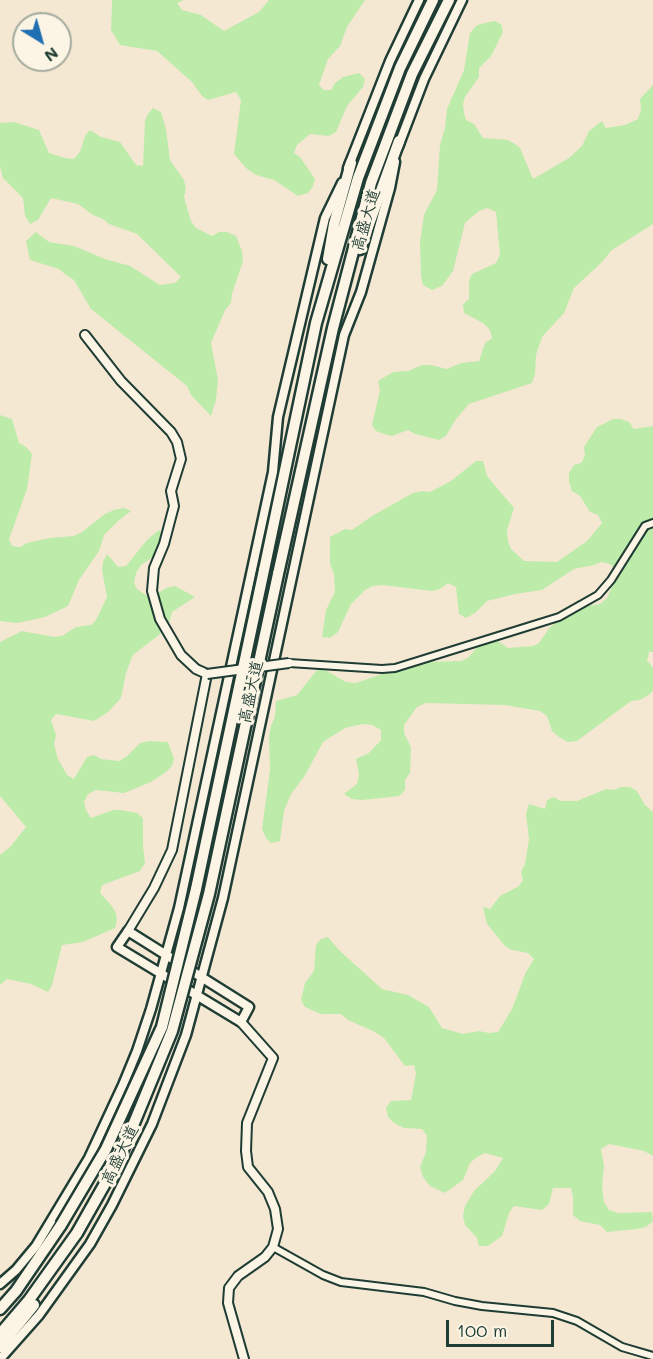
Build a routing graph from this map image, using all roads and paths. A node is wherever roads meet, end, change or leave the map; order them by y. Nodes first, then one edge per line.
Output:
1 (419, 0) edge
2 (433, 0) edge
3 (449, 0) edge
4 (462, 0) edge
5 (399, 141) junction
6 (351, 163) junction
7 (316, 323) junction
8 (333, 328) junction
9 (85, 335) dead end
10 (653, 523) edge
11 (289, 663) joint
12 (207, 674) junction
13 (128, 931) junction
14 (165, 955) junction
15 (160, 972) junction
16 (201, 978) junction
17 (196, 994) junction
18 (241, 1022) junction
19 (273, 1247) junction
20 (63, 1253) junction
21 (0, 1284) edge
22 (15, 1291) junction
23 (0, 1304) edge
24 (0, 1309) edge
25 (0, 1334) edge
26 (0, 1347) edge
27 (653, 1356) edge
28 (0, 1359) edge
29 (244, 1359) edge

1 - 6 main road, 高盛大道
2 - 7 highway, 高盛大道
3 - 8 highway, 高盛大道
4 - 5 main road, 高盛大道
5 - 8 highway
5 - 16 main road, 高盛大道
6 - 7 highway
6 - 14 main road, 高盛大道
7 - 22 highway, 高盛大道, bridge
8 - 20 highway, 高盛大道, bridge
9 - 12 street
10 - 11 street
11 - 12 street, bridge
12 - 13 street
13 - 14 main road
13 - 15 main road
14 - 15 main road, 高盛大道
14 - 16 main road
15 - 17 main road
15 - 21 main road, 高盛大道
16 - 17 main road, 高盛大道
16 - 18 main road
17 - 18 main road
17 - 28 main road, 高盛大道
18 - 19 street
19 - 27 street
19 - 29 street
20 - 25 highway, 高盛大道
20 - 26 highway
22 - 23 highway
22 - 24 highway, 高盛大道

